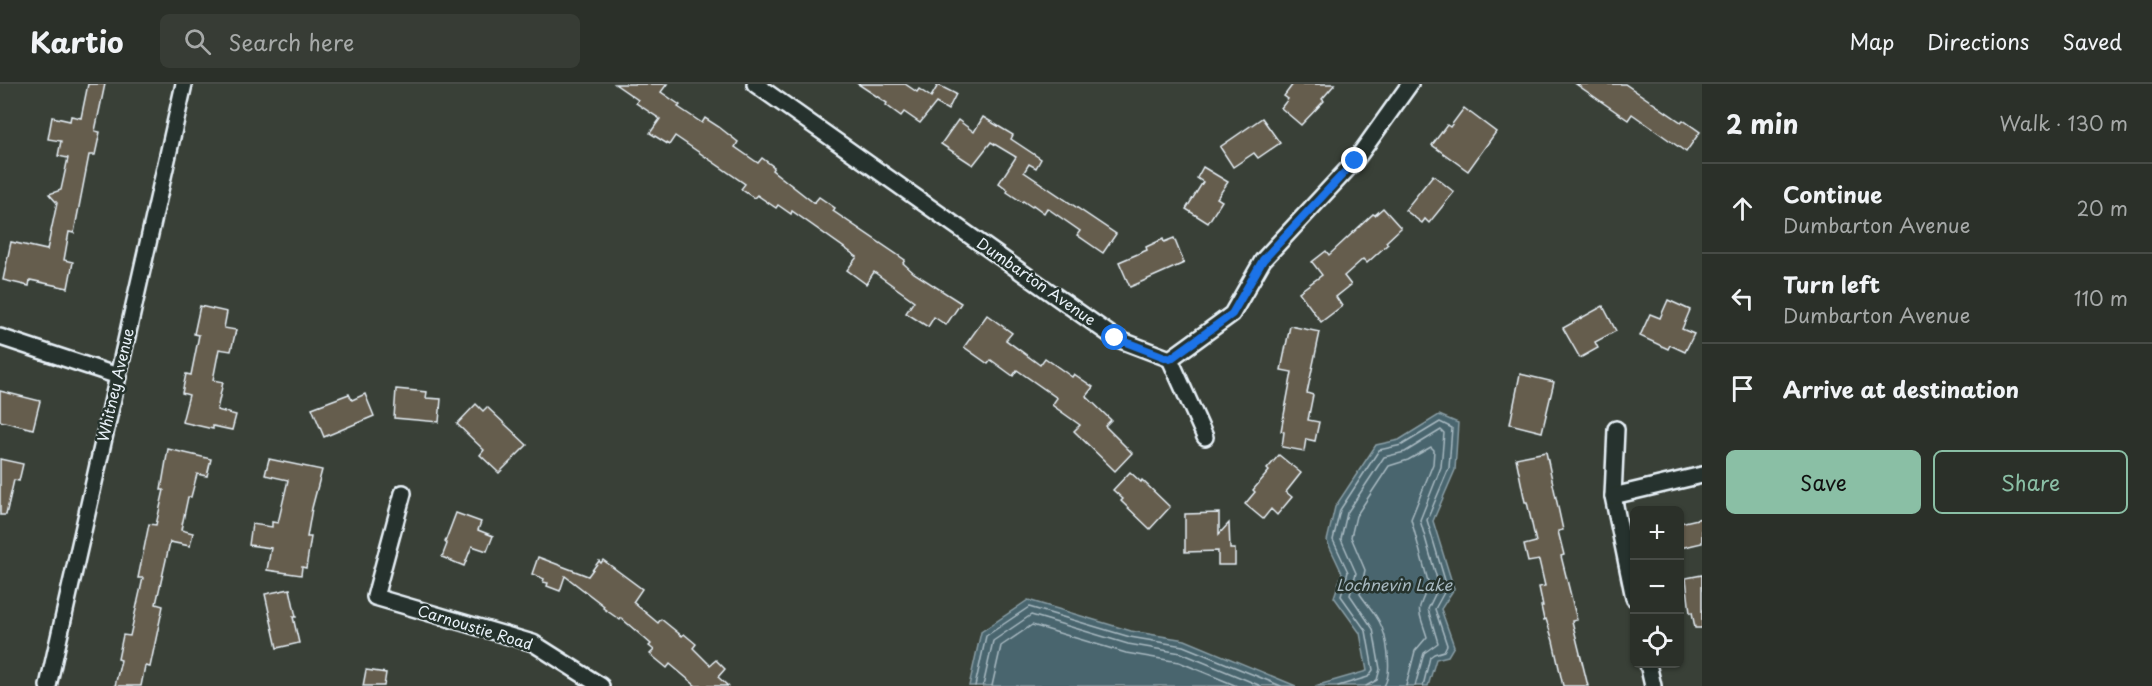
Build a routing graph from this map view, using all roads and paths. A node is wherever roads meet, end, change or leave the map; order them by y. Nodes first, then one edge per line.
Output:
1 (184, 84) edge
2 (755, 84) edge
3 (1410, 84) edge
4 (0, 337) edge
5 (1170, 359) junction
6 (118, 376) junction
7 (1616, 429) dead end
8 (1204, 437) dead end
9 (1702, 474) edge
10 (404, 494) dead end
11 (1613, 496) junction
12 (1630, 575) edge
13 (1649, 668) edge
14 (48, 686) edge
15 (601, 686) edge
16 (1653, 686) edge

1 - 6 street, Whitney Avenue
2 - 5 street, Dumbarton Avenue
3 - 5 street
4 - 6 street
5 - 8 street
6 - 14 street, Whitney Avenue
7 - 11 street
9 - 11 street
10 - 15 street, Carnoustie Road
11 - 12 street
13 - 16 street

